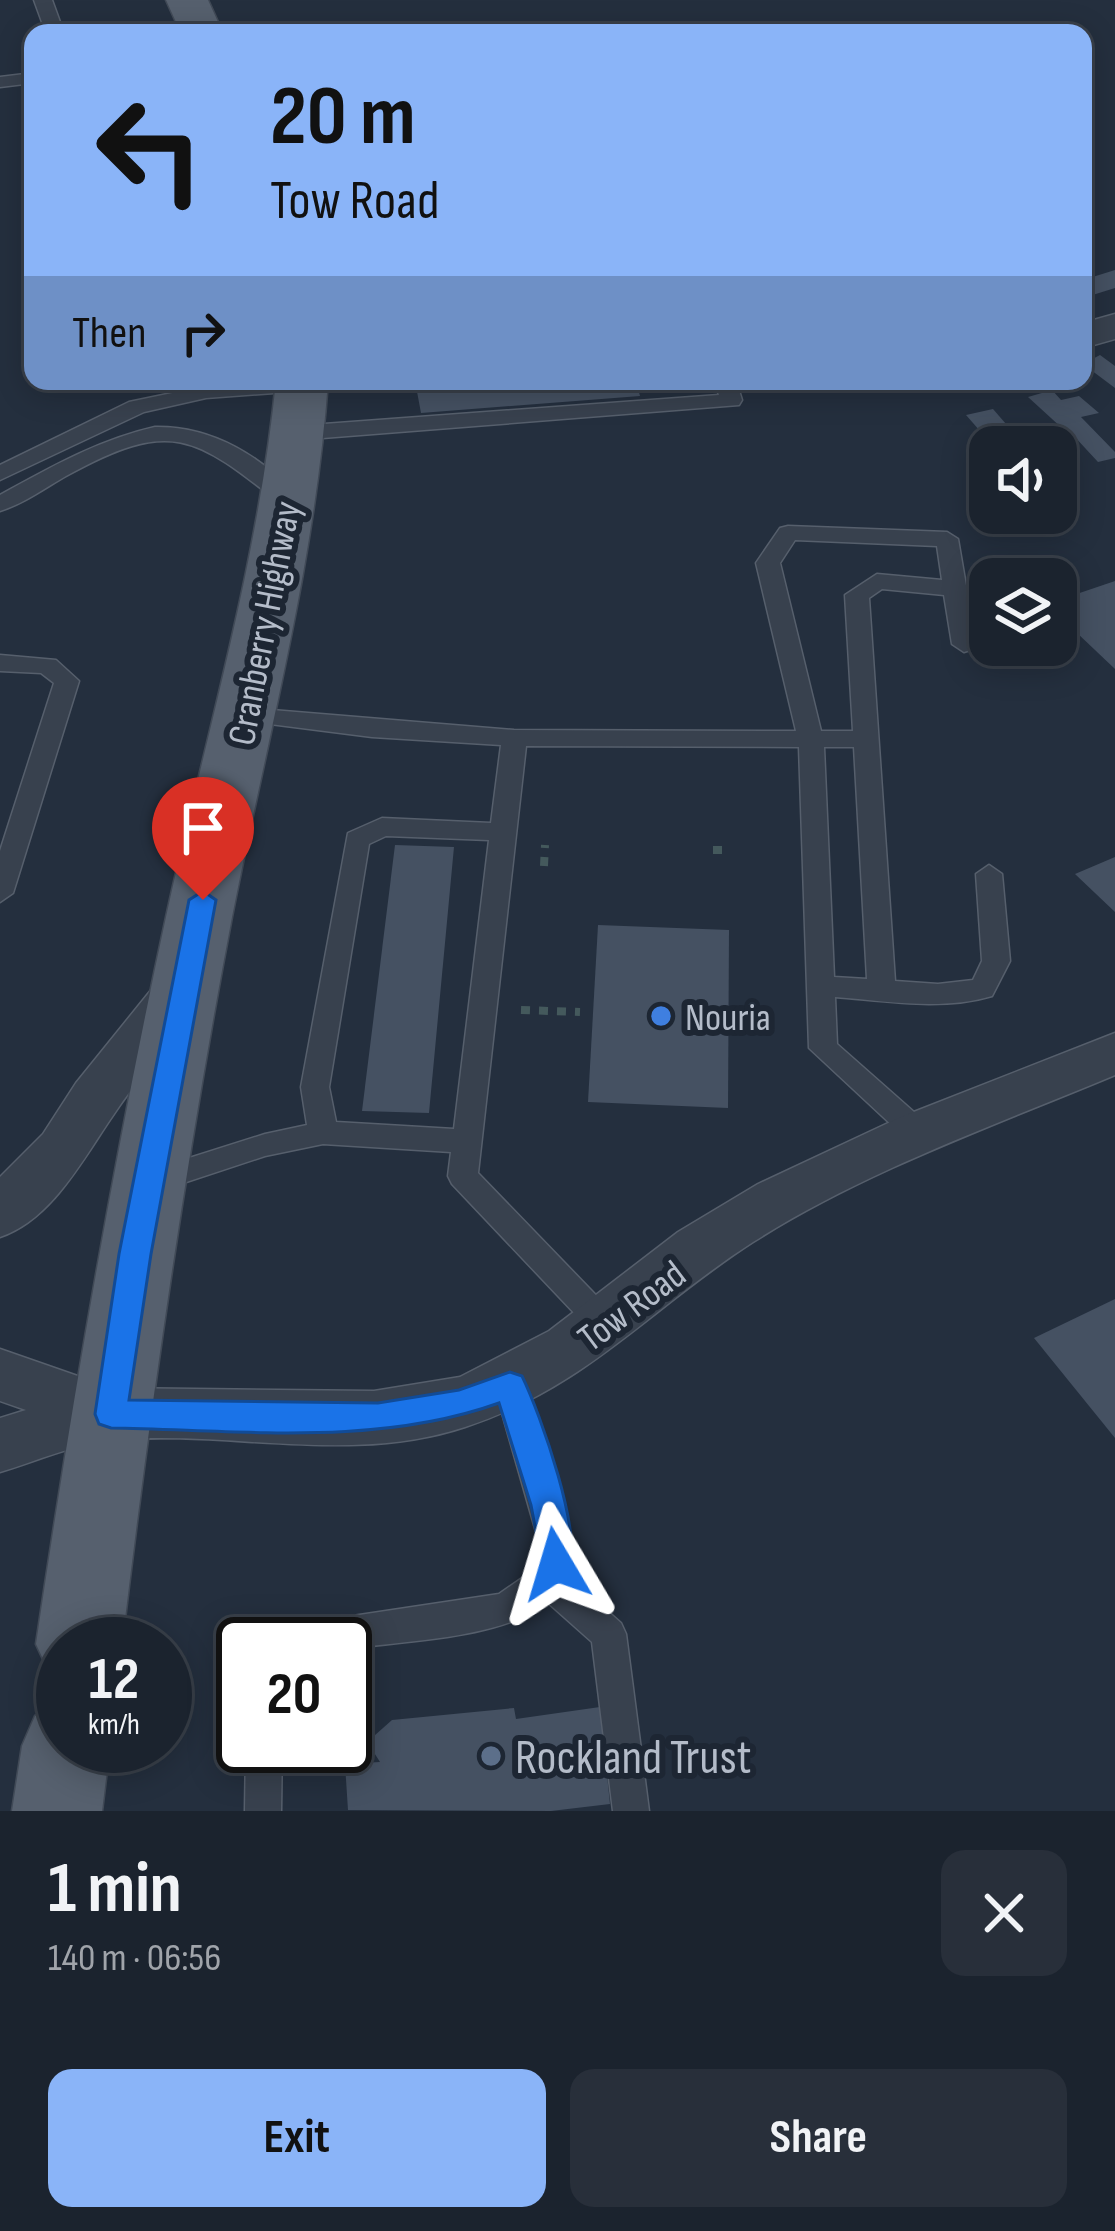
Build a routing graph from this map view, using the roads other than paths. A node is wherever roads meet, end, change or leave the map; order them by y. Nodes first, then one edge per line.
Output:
1 (728, 390) edge
2 (300, 400) edge
3 (0, 473) edge
4 (290, 500) junction
5 (0, 504) edge
6 (956, 589) junction
7 (964, 644) dead end
8 (0, 663) edge
9 (246, 713) junction
10 (514, 738) junction
11 (866, 739) junction
12 (811, 742) junction
13 (503, 832) junction
14 (8, 845) edge
15 (989, 874) dead end
16 (0, 893) edge
17 (187, 983) junction
18 (821, 986) junction
19 (882, 990) junction
20 (1115, 1053) edge
21 (323, 1133) junction
22 (921, 1135) junction
23 (468, 1141) junction
24 (149, 1182) junction
25 (0, 1214) edge
26 (606, 1326) junction
27 (0, 1375) edge
28 (510, 1385) junction
29 (111, 1414) junction
30 (0, 1445) edge
31 (547, 1580) junction
32 (83, 1617) edge
33 (372, 1628) edge
34 (62, 1773) edge
35 (264, 1773) edge
36 (631, 1809) edge
37 (57, 1811) edge
38 (263, 1811) edge

1 - 2 lane
2 - 3 lane
2 - 4 main road, Cranberry Highway
4 - 5 lane
4 - 9 main road, Cranberry Highway
6 - 7 lane
6 - 11 lane
6 - 12 lane
8 - 14 lane
9 - 10 lane
9 - 17 main road, Cranberry Highway
10 - 12 lane
10 - 13 lane
11 - 12 lane
11 - 19 lane
12 - 18 lane
13 - 21 lane
13 - 23 lane
14 - 16 lane
15 - 19 lane
17 - 24 main road, Cranberry Highway
17 - 25 street
18 - 19 lane
18 - 22 lane
20 - 22 street, Tow Road
21 - 23 lane
21 - 24 lane
22 - 26 street, Tow Road
23 - 26 lane
24 - 29 main road, Cranberry Highway
26 - 28 street, Tow Road
27 - 29 street
28 - 29 street, Tow Road
28 - 31 lane
29 - 30 street
29 - 32 main road, Cranberry Highway
31 - 33 lane
31 - 36 lane
34 - 37 main road
35 - 38 lane

